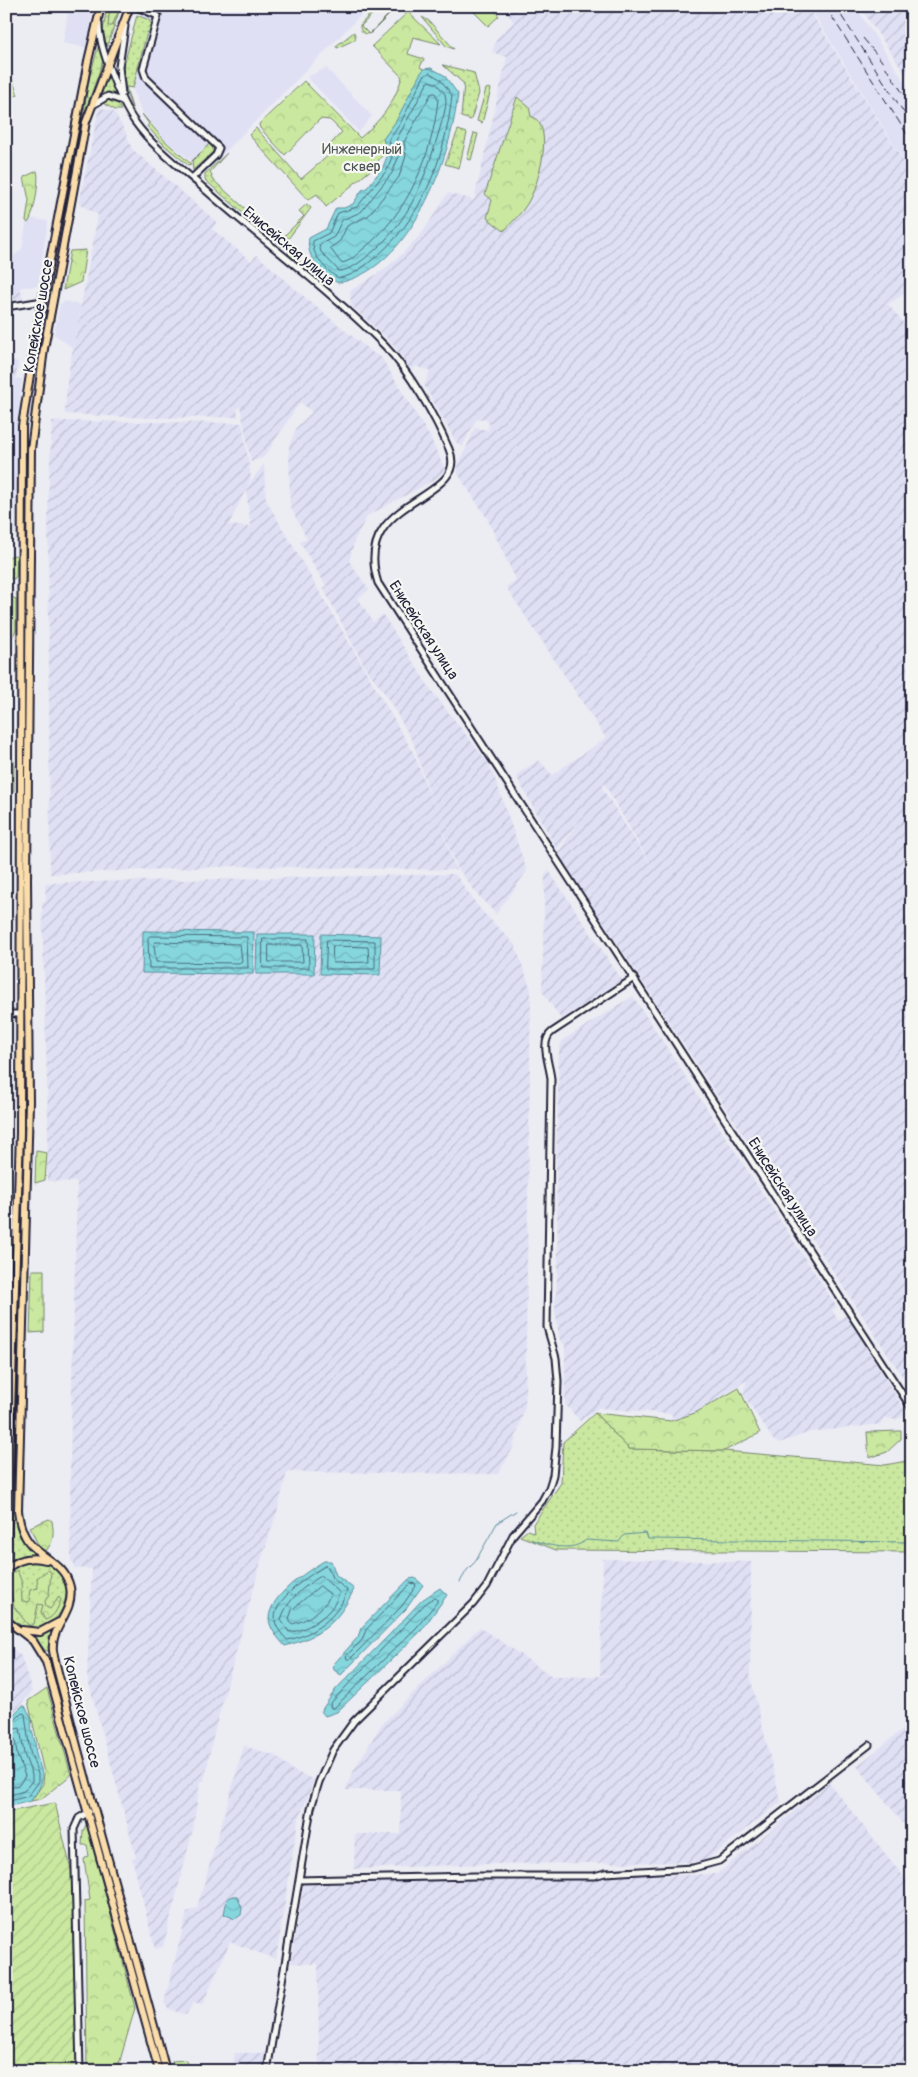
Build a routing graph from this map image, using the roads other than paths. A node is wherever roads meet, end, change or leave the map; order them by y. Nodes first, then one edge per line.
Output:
1 (101, 6) edge
2 (130, 6) edge
3 (135, 6) edge
4 (99, 15) junction
5 (125, 20) junction
6 (108, 61) junction
7 (122, 102) junction
8 (90, 107) junction
9 (128, 111) junction
10 (192, 178) junction
11 (54, 300) junction
12 (43, 301) junction
13 (6, 307) edge
14 (20, 712) junction
15 (29, 712) junction
16 (20, 741) junction
17 (28, 741) junction
18 (634, 978) junction
19 (6, 1014) edge
20 (19, 1014) junction
21 (28, 1014) junction
22 (912, 1409) edge
23 (8, 1464) edge
24 (6, 1564) edge
25 (54, 1564) junction
26 (6, 1570) edge
27 (6, 1620) edge
28 (60, 1622) junction
29 (19, 1629) junction
30 (869, 1745) dead end
31 (89, 1812) junction
32 (300, 1880) junction
33 (80, 2071) edge
34 (159, 2071) edge
35 (166, 2071) edge
36 (267, 2071) edge

1 - 4 main road, Копейское шоссе
2 - 5 main road, Копейское шоссе
3 - 10 street
4 - 6 street, Енисейская улица
4 - 12 main road, Копейское шоссе
5 - 6 main road, Копейское шоссе
5 - 9 street, Енисейская улица
6 - 7 street, Енисейская улица
6 - 8 main road, Копейское шоссе
7 - 8 street
7 - 9 street, Енисейская улица
8 - 11 main road, Копейское шоссе
9 - 10 street, Енисейская улица
10 - 18 street, Енисейская улица
11 - 12 main road
11 - 15 main road, Копейское шоссе
12 - 13 street
12 - 14 main road, Копейское шоссе
14 - 15 main road
14 - 16 main road, Копейское шоссе
15 - 17 main road, Копейское шоссе
16 - 17 main road
16 - 20 main road, Копейское шоссе
17 - 21 main road, Копейское шоссе
18 - 22 street, Енисейская улица
18 - 32 street
19 - 20 street
20 - 21 main road
20 - 23 main road, Копейское шоссе
21 - 25 main road, Копейское шоссе
23 - 24 main road, Копейское шоссе
25 - 26 main road
25 - 28 main road, Копейское шоссе
27 - 29 main road, Копейское шоссе
28 - 29 main road
28 - 35 main road, Копейское шоссе
29 - 31 main road, Копейское шоссе
30 - 32 street
31 - 33 street
31 - 34 main road, Копейское шоссе
32 - 36 street

